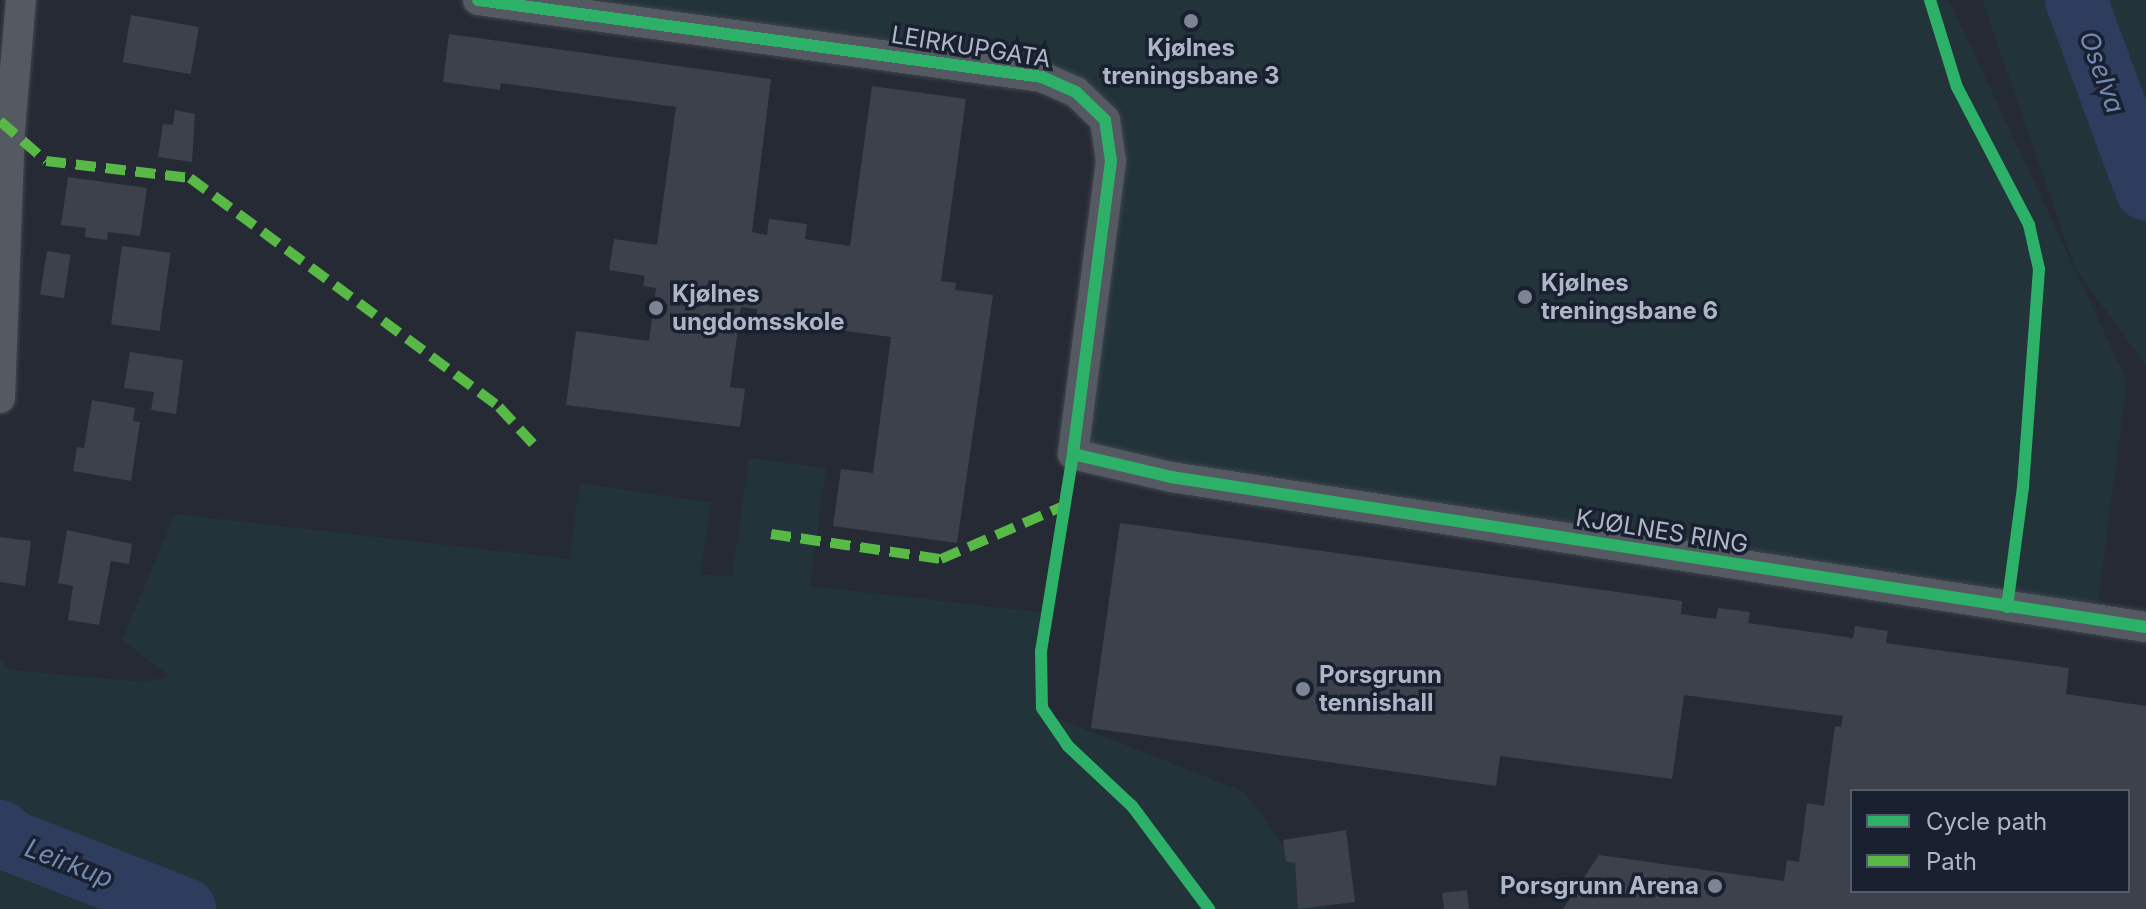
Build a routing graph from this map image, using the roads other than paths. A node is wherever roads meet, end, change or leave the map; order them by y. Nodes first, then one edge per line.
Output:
1 (21, 0) edge
2 (478, 0) edge
3 (0, 398) edge
4 (1171, 477) joint
5 (2146, 627) edge

1 - 3 street
2 - 4 street, LEIRKUPGATA
4 - 5 street, KJØLNES RING

